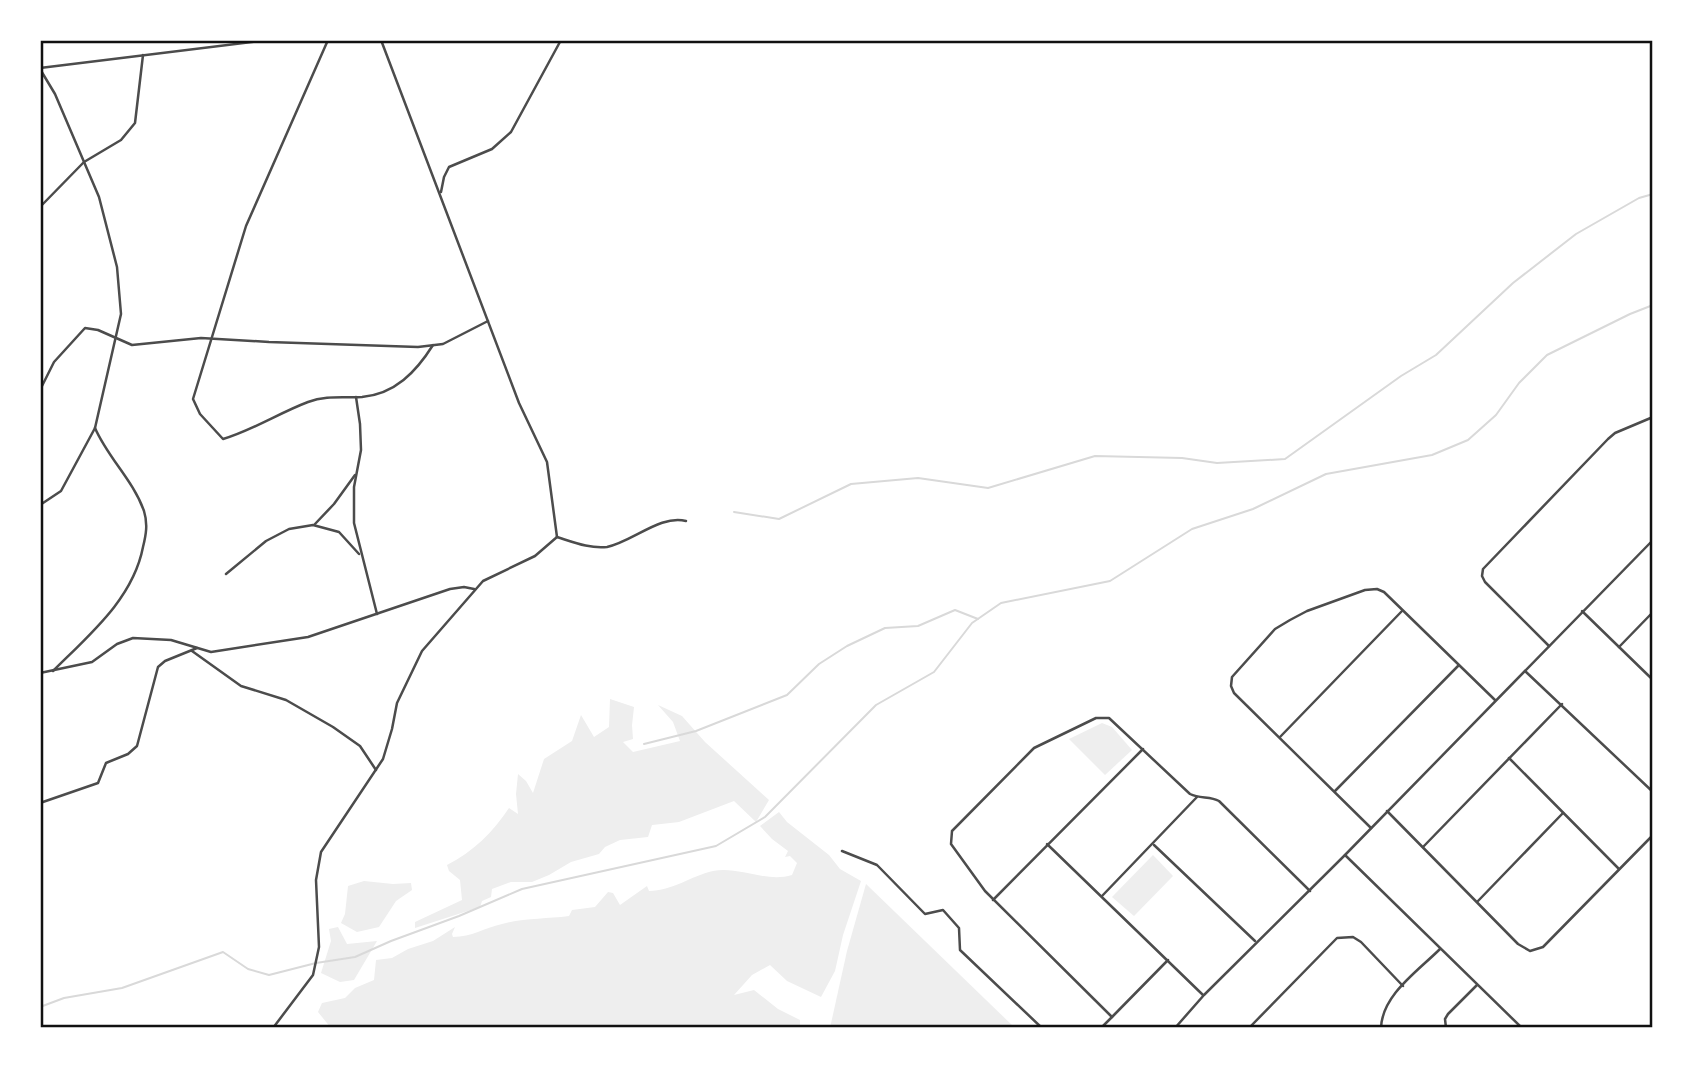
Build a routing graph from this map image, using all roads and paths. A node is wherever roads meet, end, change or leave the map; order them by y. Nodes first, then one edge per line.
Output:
1 (269, 40) edge
2 (328, 40) edge
3 (381, 40) edge
4 (561, 40) edge
5 (143, 55) junction
6 (40, 69) edge
7 (84, 162) junction
8 (440, 195) junction
9 (40, 207) edge
10 (488, 321) junction
11 (117, 337) junction
12 (212, 338) junction
13 (433, 345) junction
14 (40, 390) edge
15 (356, 397) junction
16 (1653, 417) edge
17 (95, 428) junction
18 (357, 472) junction
19 (40, 505) edge
20 (686, 521) dead end
21 (313, 525) junction
22 (557, 537) junction
23 (1653, 540) edge
24 (361, 556) junction
25 (226, 574) dead end
26 (474, 589) junction
27 (1403, 611) junction
28 (1582, 611) junction
29 (1653, 612) edge
30 (377, 614) junction
31 (1549, 646) junction
32 (1619, 647) junction
33 (197, 648) junction
34 (192, 651) junction
35 (1459, 665) junction
36 (54, 671) junction
37 (1525, 671) junction
38 (40, 673) edge
39 (1653, 680) edge
40 (1496, 701) junction
41 (1562, 704) junction
42 (1280, 737) junction
43 (1143, 749) junction
44 (1509, 758) junction
45 (376, 770) junction
46 (1335, 791) junction
47 (1653, 792) edge
48 (1197, 797) junction
49 (40, 803) edge
50 (1387, 811) junction
51 (1563, 813) junction
52 (1371, 828) junction
53 (1653, 835) edge
54 (1047, 844) junction
55 (1154, 845) junction
56 (1423, 847) junction
57 (842, 851) dead end
58 (1345, 855) junction
59 (1619, 869) junction
60 (1310, 891) junction
61 (1102, 896) junction
62 (993, 900) junction
63 (1477, 902) junction
64 (1256, 942) junction
65 (1440, 949) junction
66 (1168, 960) junction
67 (1477, 985) junction
68 (1403, 986) junction
69 (1204, 995) junction
70 (1112, 1017) junction
71 (274, 1028) edge
72 (1042, 1028) edge
73 (1101, 1028) edge
74 (1175, 1028) edge
75 (1249, 1028) edge
76 (1381, 1028) edge
77 (1446, 1028) edge
78 (1522, 1028) edge

1 - 5 street
2 - 12 street
3 - 8 street
4 - 8 street
5 - 6 street
5 - 7 street
6 - 7 street
7 - 9 street
7 - 11 street
8 - 10 street
10 - 13 street
10 - 22 street
11 - 12 street
11 - 14 street
11 - 17 street
12 - 13 street
12 - 15 street
13 - 15 street
15 - 18 street
16 - 31 street
17 - 19 street
17 - 36 street
18 - 21 street
18 - 24 street
20 - 22 street
21 - 24 street
21 - 25 street
22 - 26 street
23 - 28 street
24 - 30 street
26 - 30 street
26 - 45 street
27 - 35 street
27 - 42 street
27 - 42 street
28 - 31 street
28 - 32 street
29 - 32 street
30 - 33 street
31 - 37 street
32 - 39 street
33 - 34 street
33 - 36 street
34 - 45 street
34 - 49 street
35 - 40 street
35 - 46 street
36 - 38 street
37 - 40 street
37 - 41 street
40 - 50 street
41 - 44 street
41 - 47 street
42 - 46 street
43 - 48 street
43 - 54 street
43 - 62 street
44 - 51 street
44 - 56 street
45 - 71 street
46 - 52 street
48 - 55 street
48 - 60 street
50 - 52 street
50 - 56 street
51 - 59 street
51 - 63 street
52 - 58 street
53 - 59 street
54 - 61 street
54 - 62 street
55 - 61 street
55 - 64 street
56 - 63 street
57 - 72 street
58 - 60 street
58 - 65 street
59 - 63 street
60 - 64 street
61 - 66 street
62 - 70 street
64 - 69 street
65 - 67 street
65 - 68 street
66 - 69 street
66 - 70 street
67 - 77 street
67 - 78 street
68 - 75 street
68 - 76 street
69 - 74 street
70 - 73 street

